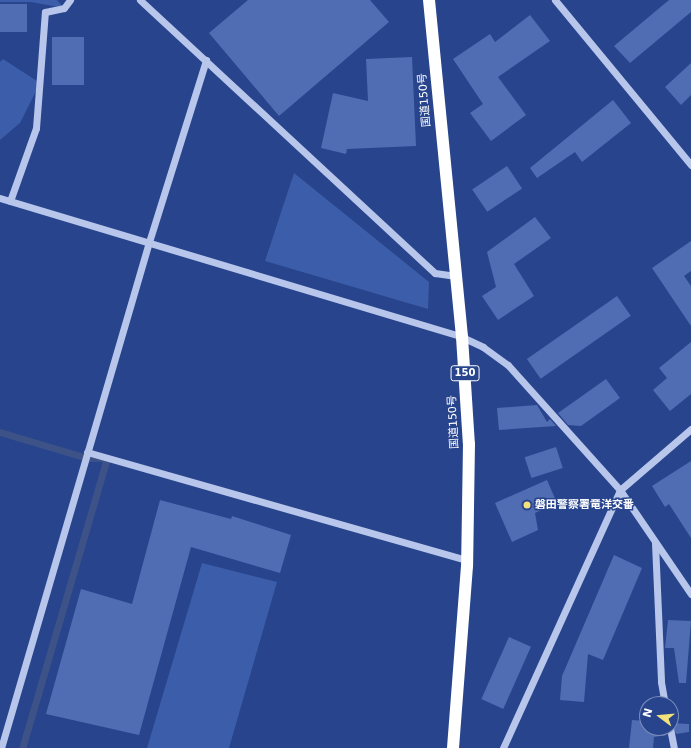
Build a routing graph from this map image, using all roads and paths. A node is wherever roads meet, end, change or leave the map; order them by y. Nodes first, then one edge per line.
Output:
1 (70, 0) edge
2 (140, 0) edge
3 (429, 0) edge
4 (555, 0) edge
5 (206, 60) junction
6 (691, 166) edge
7 (0, 198) edge
8 (10, 201) junction
9 (149, 242) junction
10 (456, 276) junction
11 (462, 337) junction
12 (691, 429) edge
13 (88, 452) junction
14 (620, 490) junction
15 (655, 541) junction
16 (467, 560) junction
17 (691, 594) edge
18 (664, 696) edge
19 (672, 736) edge
20 (1, 748) edge
21 (453, 748) edge
22 (503, 748) edge
23 (674, 748) edge

1 - 8 street
2 - 5 street
3 - 10 highway, 国道150号 / 150
4 - 6 street
5 - 9 street
5 - 10 street
7 - 8 street
8 - 9 street
9 - 11 street
9 - 13 street
10 - 11 highway, 国道150号 / 150
11 - 14 street
11 - 16 highway, 国道150号 / 150
12 - 14 street
13 - 16 street
13 - 20 street
14 - 15 street
14 - 22 street
15 - 17 street
15 - 18 street
16 - 21 highway, 国道150号 / 150
19 - 23 street

